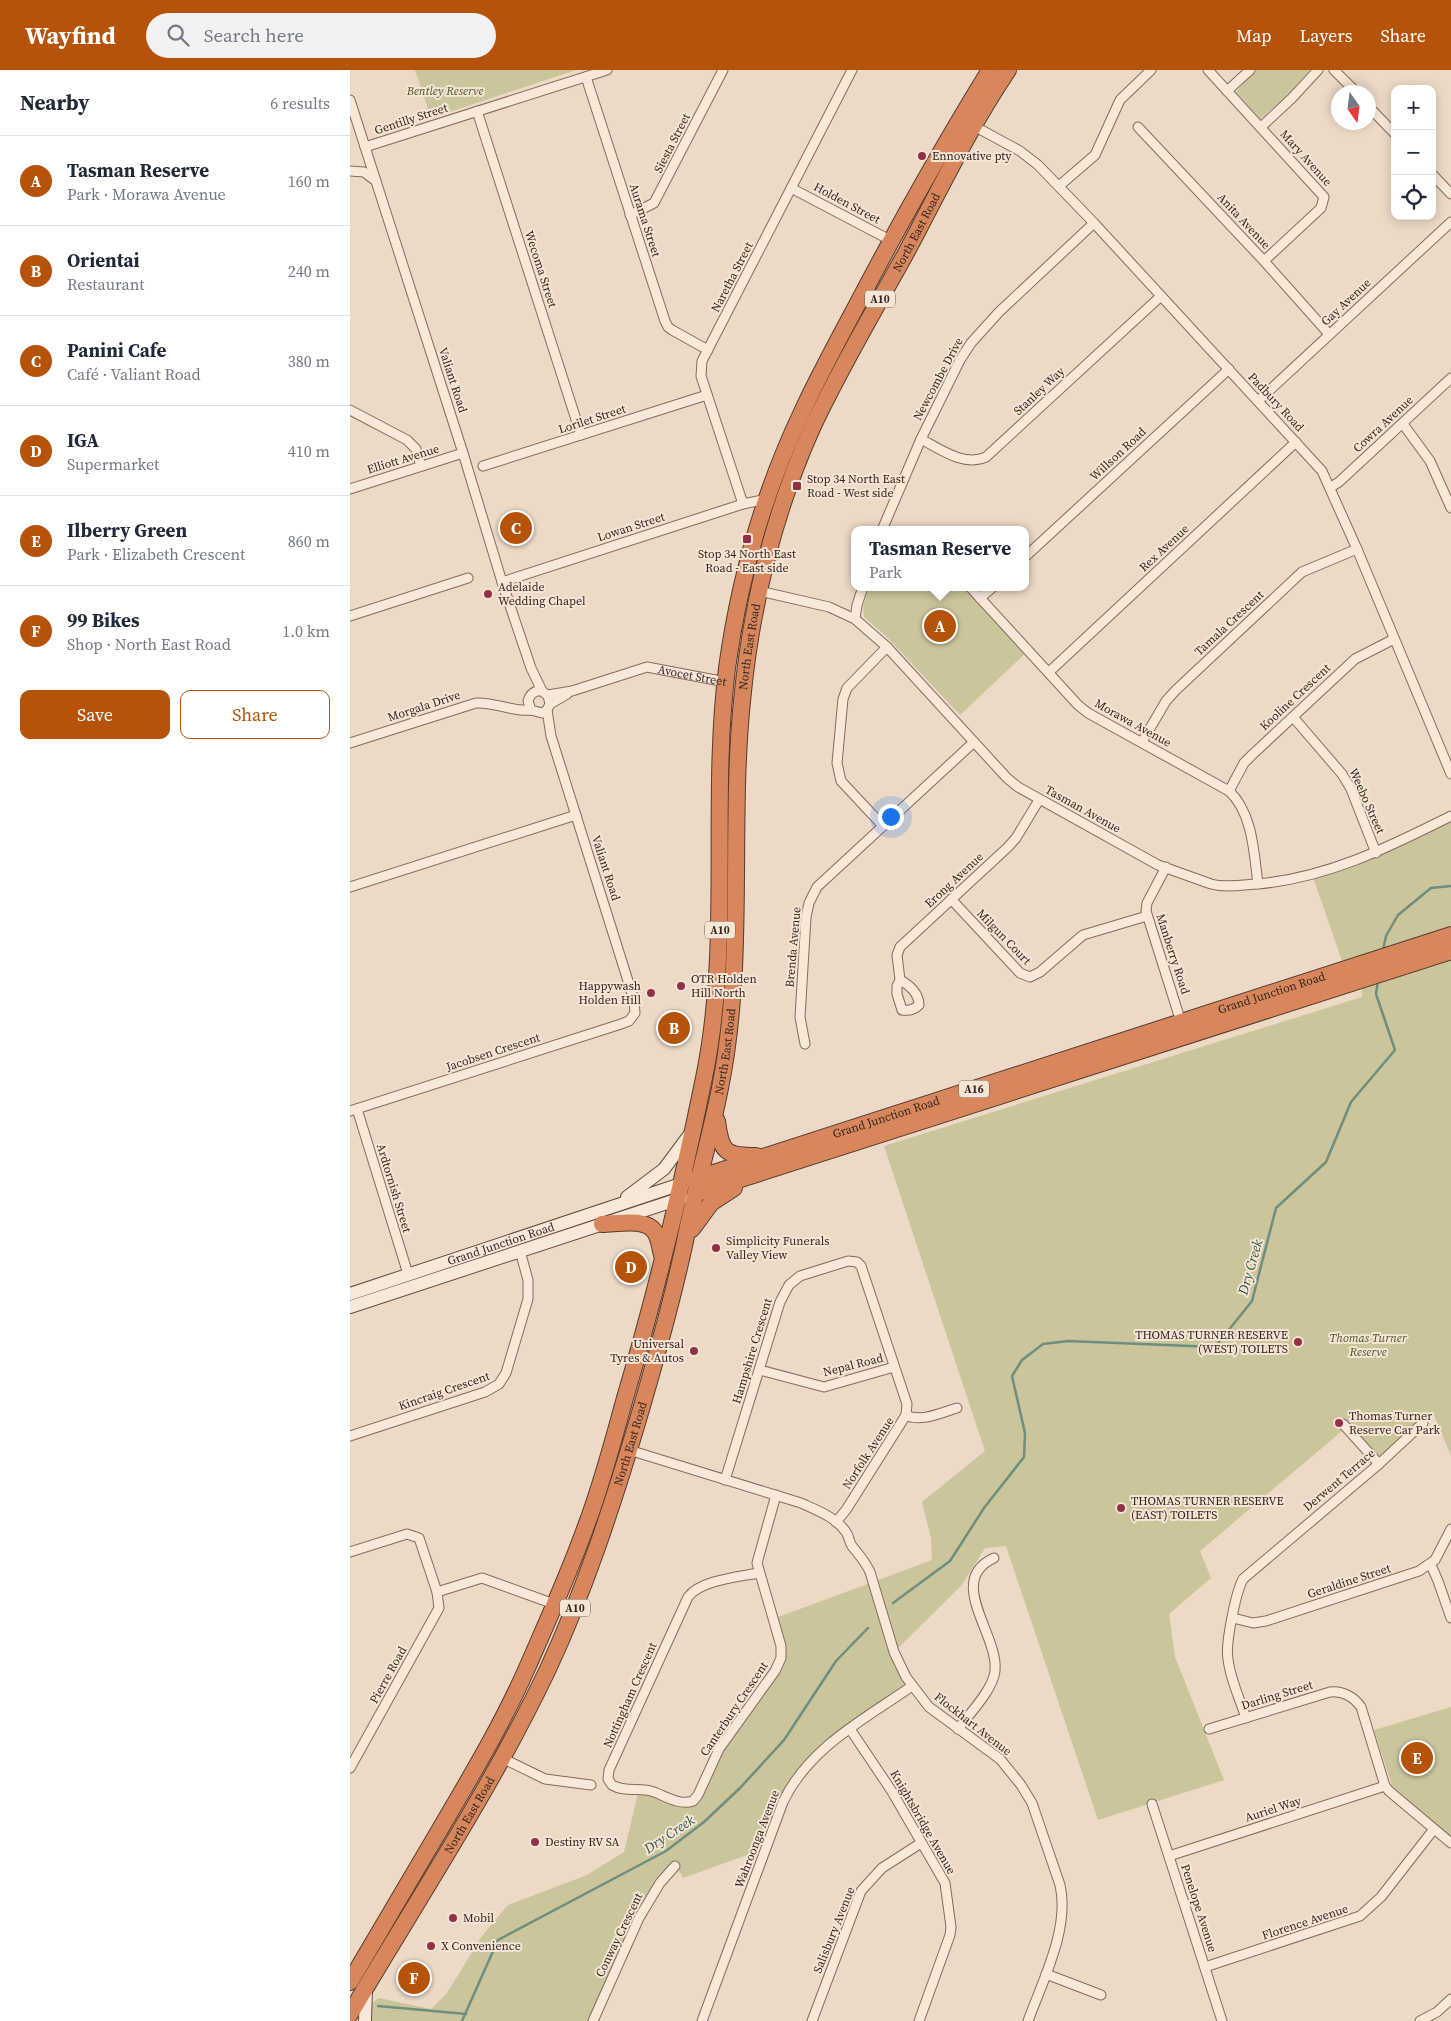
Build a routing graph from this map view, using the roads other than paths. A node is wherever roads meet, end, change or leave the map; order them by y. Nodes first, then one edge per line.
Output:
1 (608, 70) edge
2 (723, 70) edge
3 (852, 70) edge
4 (990, 70) edge
5 (1008, 70) edge
6 (1152, 70) edge
7 (1208, 70) edge
8 (1250, 70) edge
9 (1318, 70) edge
10 (1334, 70) edge
11 (586, 77) junction
12 (1349, 85) edge
13 (1228, 91) junction
14 (350, 100) edge
15 (970, 104) junction
16 (477, 111) junction
17 (1376, 114) edge
18 (974, 126) junction
19 (1138, 127) dead end
20 (1261, 127) junction
21 (1391, 130) edge
22 (366, 147) junction
23 (940, 153) junction
24 (350, 171) edge
25 (1433, 175) edge
26 (377, 182) junction
27 (1059, 186) junction
28 (791, 188) junction
29 (1451, 194) edge
30 (630, 215) junction
31 (1451, 222) edge
32 (1094, 223) junction
33 (890, 240) junction
34 (1264, 261) junction
35 (1161, 296) junction
36 (1330, 334) junction
37 (708, 350) junction
38 (1229, 370) junction
39 (1451, 378) edge
40 (707, 395) junction
41 (1258, 401) junction
42 (350, 410) edge
43 (1403, 424) junction
44 (581, 435) junction
45 (921, 440) junction
46 (1296, 442) junction
47 (463, 453) junction
48 (421, 466) junction
49 (483, 466) dead end
50 (793, 476) junction
51 (1331, 487) junction
52 (350, 489) edge
53 (768, 499) junction
54 (743, 504) junction
55 (1451, 508) edge
56 (778, 518) junction
57 (884, 526) edge
58 (1357, 549) junction
59 (1029, 553) edge
60 (468, 578) dead end
61 (502, 582) junction
62 (758, 591) junction
63 (862, 591) edge
64 (974, 591) edge
65 (988, 591) edge
66 (980, 598) junction
67 (350, 616) edge
68 (855, 618) junction
69 (1394, 639) junction
70 (887, 647) junction
71 (746, 665) junction
72 (1049, 672) junction
73 (726, 682) junction
74 (539, 702) junction
75 (741, 708) junction
76 (1292, 717) junction
77 (974, 742) junction
78 (1142, 742) junction
79 (350, 743) edge
80 (1451, 774) edge
81 (1229, 791) junction
82 (1039, 800) junction
83 (576, 815) junction
84 (1451, 816) edge
85 (883, 826) junction
86 (1376, 853) junction
87 (1166, 867) junction
88 (1258, 884) junction
89 (350, 887) edge
90 (951, 899) junction
91 (1147, 916) junction
92 (1451, 935) edge
93 (1451, 951) edge
94 (1407, 957) junction
95 (900, 980) dead end
96 (636, 1007) joint
97 (1184, 1029) junction
98 (805, 1044) dead end
99 (716, 1109) junction
100 (353, 1110) edge
101 (694, 1128) junction
102 (767, 1164) junction
103 (681, 1184) junction
104 (699, 1185) junction
105 (676, 1200) junction
106 (614, 1205) junction
107 (602, 1224) junction
108 (516, 1237) junction
109 (685, 1240) junction
110 (520, 1251) junction
111 (663, 1259) junction
112 (408, 1274) junction
113 (413, 1287) junction
114 (350, 1294) edge
115 (350, 1307) edge
116 (894, 1367) junction
117 (760, 1370) junction
118 (957, 1408) dead end
119 (906, 1416) junction
120 (1423, 1423) dead end
121 (1343, 1424) dead end
122 (617, 1428) junction
123 (350, 1436) edge
124 (629, 1450) junction
125 (1379, 1464) junction
126 (605, 1466) junction
127 (725, 1480) junction
128 (776, 1495) junction
129 (836, 1522) junction
130 (1451, 1529) edge
131 (350, 1552) edge
132 (994, 1558) dead end
133 (1430, 1565) junction
134 (758, 1573) junction
135 (437, 1592) junction
136 (554, 1604) junction
137 (1233, 1618) junction
138 (1451, 1618) edge
139 (912, 1686) junction
140 (1246, 1718) junction
141 (850, 1729) junction
142 (958, 1729) junction
143 (1209, 1730) dead end
144 (494, 1734) junction
145 (354, 1751) edge
146 (502, 1758) junction
147 (477, 1766) junction
148 (350, 1768) edge
149 (591, 1785) dead end
150 (1385, 1786) junction
151 (700, 1792) joint
152 (1152, 1804) dead end
153 (1434, 1829) junction
154 (921, 1843) junction
155 (1451, 1843) edge
156 (1169, 1856) junction
157 (676, 1866) dead end
158 (1205, 1967) junction
159 (1046, 1974) junction
160 (350, 1982) edge
161 (366, 1986) junction
162 (1101, 1996) dead end
163 (1451, 1999) edge
164 (350, 2014) edge
165 (365, 2021) edge
166 (592, 2021) edge
167 (702, 2021) edge
168 (812, 2021) edge
169 (919, 2021) edge
170 (1028, 2021) edge
171 (1222, 2021) edge
172 (1420, 2021) edge

1 - 11 street, Gentilly Street
2 - 30 street, Siesta Street
3 - 28 street, Naretha Street
4 - 15 highway, North East Road / A10
5 - 18 highway, North East Road / A10
6 - 27 street
7 - 13 street, Mary Avenue
8 - 13 street
9 - 20 street
10 - 12 street
11 - 16 street, Gentilly Street
11 - 30 street, Aurama Street
13 - 20 street, Mary Avenue
14 - 22 street, Valiant Road
15 - 18 highway
15 - 23 highway, North East Road / A10
16 - 22 street, Gentilly Street
16 - 44 street, Wecoma Street
17 - 21 street
18 - 23 highway
18 - 27 street, Padbury Road
18 - 50 highway, North East Road / A10
19 - 34 street, Anita Avenue
20 - 34 street, Mary Avenue
22 - 26 street, Valiant Road
23 - 33 highway, North East Road / A10
24 - 26 street
25 - 29 street
26 - 47 street, Valiant Road
27 - 32 street, Padbury Road
28 - 33 street, Holden Street
28 - 37 street, Naretha Street
30 - 37 street, Aurama Street
31 - 36 street, Gay Avenue
32 - 35 street, Padbury Road
32 - 45 street, Newcombe Drive
33 - 53 highway, North East Road / A10
34 - 36 street, Anita Avenue
35 - 38 street, Padbury Road
35 - 45 street, Stanley Way
36 - 41 street, Gay Avenue
37 - 40 street, Naretha Street
38 - 41 street, Padbury Road
38 - 59 street, Willson Road
39 - 43 street, Cowra Avenue
40 - 44 street, Lorilet Street
40 - 54 street, Naretha Street
41 - 46 street, Padbury Road
42 - 48 street
43 - 51 street, Cowra Avenue
43 - 55 street
44 - 49 street, Lorilet Street
45 - 57 street, Newcombe Drive
46 - 51 street, Padbury Road
46 - 72 street, Rex Avenue
47 - 48 street, Elliott Avenue
47 - 61 street, Valiant Road
48 - 52 street, Elliott Avenue
50 - 53 highway
50 - 56 highway, North East Road / A10
51 - 58 street, Padbury Road
53 - 54 street, Lowan Street
53 - 56 highway
53 - 73 highway, North East Road / A10
54 - 61 street, Lowan Street
56 - 62 highway, North East Road / A10
58 - 69 street, Padbury Road
58 - 78 street, Tamala Crescent
60 - 67 street
61 - 74 street, Valiant Road
62 - 68 street, Tasman Avenue
62 - 71 highway, North East Road / A10
63 - 68 street
64 - 66 street, Morawa Avenue
65 - 66 street
66 - 72 street, Morawa Avenue
68 - 70 street, Tasman Avenue
69 - 76 street, Kooline Crescent
69 - 80 street, Padbury Road
70 - 77 street, Tasman Avenue
70 - 85 street
71 - 73 highway
71 - 75 highway, North East Road / A10
72 - 78 street, Morawa Avenue
73 - 74 street, Avocet Street
73 - 75 highway, Avocet Street
73 - 101 highway, North East Road / A10
74 - 79 street, Morgala Drive
74 - 83 street, Valiant Road
75 - 99 highway, North East Road / A10
76 - 81 street, Kooline Crescent
76 - 86 street, Weebo Street
77 - 82 street, Tasman Avenue
77 - 85 street, Brenda Avenue
78 - 81 street, Morawa Avenue
81 - 88 street, Morawa Avenue
82 - 87 street, Tasman Avenue
82 - 90 street, Erong Avenue
83 - 89 street
83 - 96 street, Valiant Road
84 - 86 street, Tasman Avenue
85 - 98 street, Brenda Avenue
86 - 88 street, Tasman Avenue
87 - 88 street, Tasman Avenue
87 - 91 street, Manberry Road
90 - 91 street, Milgun Court
90 - 95 street, Erong Avenue
91 - 97 street, Manberry Road
92 - 94 highway, Grand Junction Road / A16
93 - 94 highway, Grand Junction Road / A16
94 - 97 highway, Grand Junction Road / A16
94 - 97 highway, Grand Junction Road / A16
96 - 100 street, Jacobsen Crescent
97 - 102 highway, Grand Junction Road / A16
99 - 102 highway
99 - 104 highway, North East Road / A10
100 - 112 street, Ardtornish Street
101 - 103 highway, North East Road / A10
101 - 106 main road
102 - 104 highway, Grand Junction Road / A16
102 - 109 highway
103 - 104 highway, Grand Junction Road / A16
103 - 105 highway, North East Road / A10
103 - 106 main road, Grand Junction Road / A16
104 - 105 main road, Grand Junction Road / A16
104 - 109 highway, North East Road / A10
105 - 107 main road, Grand Junction Road / A16
105 - 111 highway, North East Road / A10
106 - 108 main road, Grand Junction Road / A16
107 - 110 main road, Grand Junction Road / A16
107 - 111 highway
108 - 110 main road
108 - 112 main road, Grand Junction Road / A16
109 - 124 highway, North East Road / A10
110 - 113 main road, Grand Junction Road / A16
110 - 123 street, Kincraig Crescent
111 - 122 highway, North East Road / A10
112 - 113 main road
112 - 114 main road, Grand Junction Road / A16
113 - 115 main road, Grand Junction Road / A16
116 - 117 street, Nepal Road
116 - 117 street, Hampshire Crescent
116 - 119 street, Hampshire Crescent
117 - 127 street, Hampshire Crescent
118 - 119 street, Norfolk Avenue
119 - 129 street, Norfolk Avenue
120 - 125 street, Derwent Terrace
121 - 125 street
122 - 124 highway
122 - 126 highway, North East Road / A10
124 - 126 highway
124 - 127 street, Flockhart Avenue
124 - 146 highway, North East Road / A10
125 - 137 street, Derwent Terrace
126 - 136 highway, North East Road / A10
127 - 128 street, Flockhart Avenue
128 - 129 street, Flockhart Avenue
128 - 134 street, Canterbury Crescent
129 - 139 street, Flockhart Avenue
130 - 133 street
131 - 135 street
132 - 142 street
133 - 137 street, Geraldine Street
133 - 138 street
134 - 151 street, Canterbury Crescent
134 - 151 street, Nottingham Crescent
135 - 136 street
135 - 145 street, Pierre Road
136 - 144 highway, North East Road / A10
137 - 140 street, Derwent Terrace
139 - 141 street, Wahroonga Avenue
139 - 142 street, Flockhart Avenue
140 - 143 street, Darling Street
140 - 150 street, Darling Street
141 - 154 street, Knightsbridge Avenue
141 - 167 street, Wahroonga Avenue
142 - 159 street, Flockhart Avenue
144 - 146 highway
144 - 147 highway, North East Road / A10
145 - 148 street, Pierre Road
146 - 147 highway
146 - 149 street
146 - 161 highway, North East Road / A10
147 - 160 highway, North East Road / A10
150 - 153 street
150 - 156 street, Auriel Way
152 - 156 street, Penelope Avenue
153 - 155 street
153 - 158 street, Florence Avenue
154 - 168 street, Salisbury Avenue
154 - 169 street, Knightsbridge Avenue
156 - 158 street, Penelope Avenue
157 - 166 street, Conway Crescent
158 - 171 street, Penelope Avenue
159 - 162 street
159 - 170 street, Flockhart Avenue
161 - 164 highway, North East Road / A10
161 - 165 main road
163 - 172 street

